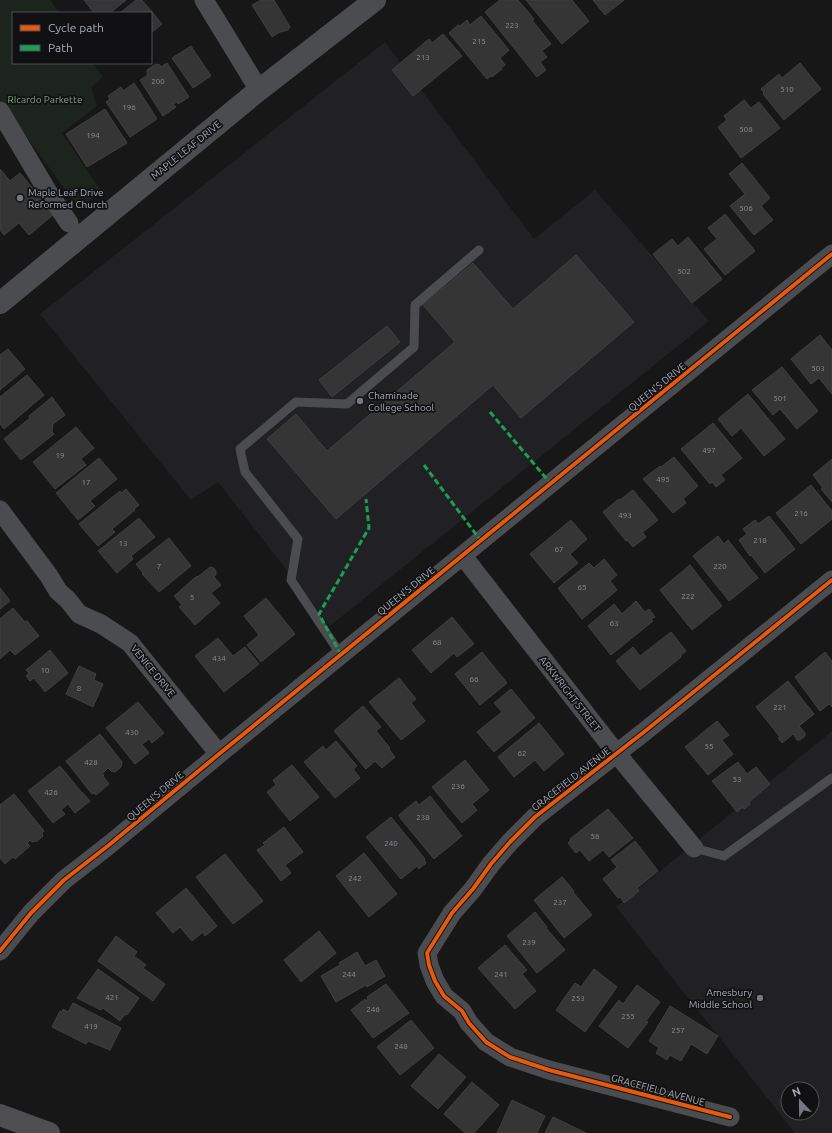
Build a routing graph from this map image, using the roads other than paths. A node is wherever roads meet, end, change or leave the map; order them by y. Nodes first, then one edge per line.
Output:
1 (204, 0) edge
2 (375, 0) edge
3 (259, 90) junction
4 (0, 111) edge
5 (69, 223) dead end
6 (479, 250) dead end
7 (832, 254) edge
8 (0, 303) edge
9 (0, 510) edge
10 (463, 556) junction
11 (832, 580) edge
12 (341, 654) junction
13 (219, 754) junction
14 (617, 754) junction
15 (832, 778) edge
16 (694, 848) joint
17 (0, 951) edge
18 (0, 1115) edge
19 (730, 1117) dead end
20 (48, 1133) edge

1 - 3 street
2 - 3 street, MAPLE LEAF DRIVE
3 - 8 street, MAPLE LEAF DRIVE
4 - 5 street
6 - 12 lane
7 - 10 street, QUEEN'S DRIVE
9 - 13 street, VENICE DRIVE
10 - 12 street, QUEEN'S DRIVE
10 - 14 street, ARKWRIGHT STREET
11 - 14 street, GRACEFIELD AVENUE
12 - 13 street, QUEEN'S DRIVE
13 - 17 street, QUEEN'S DRIVE
14 - 16 street, ARKWRIGHT STREET
14 - 19 street, GRACEFIELD AVENUE
15 - 16 lane
18 - 20 highway

